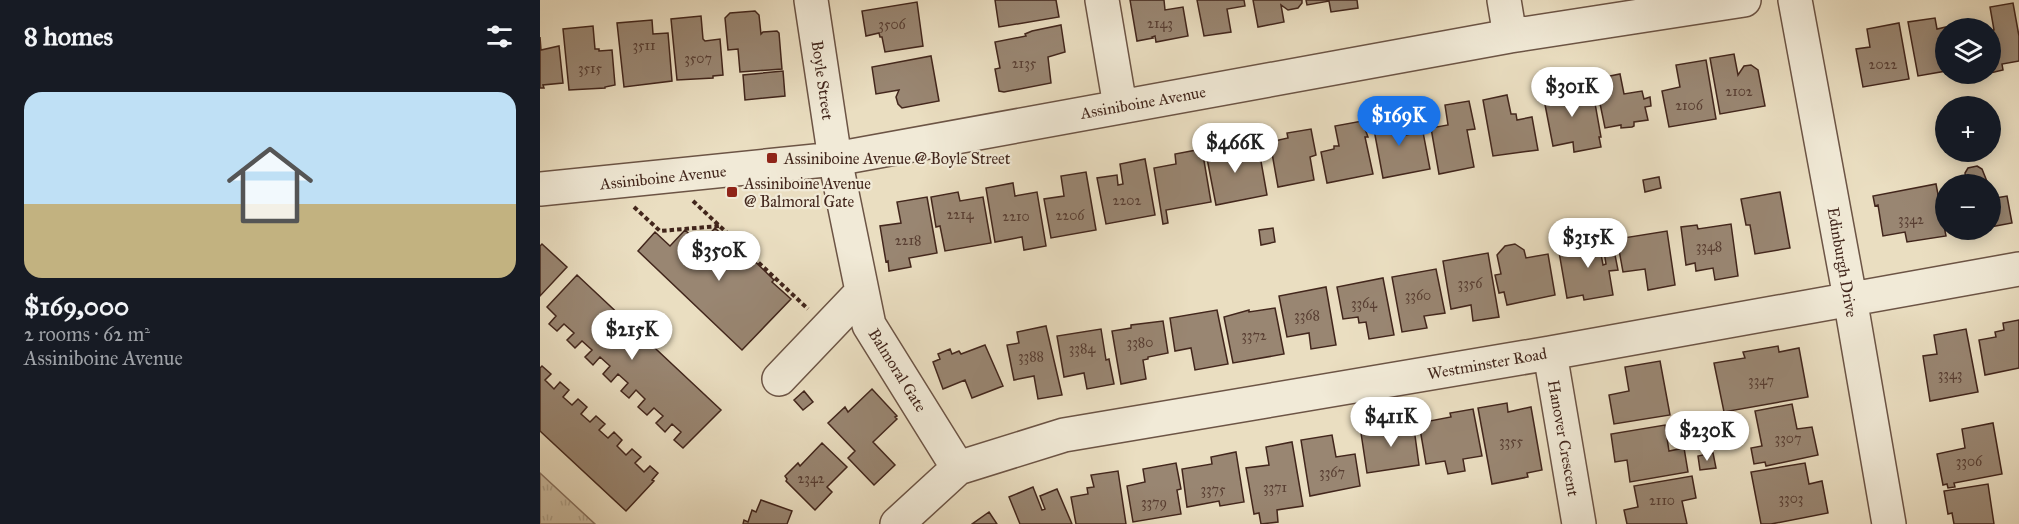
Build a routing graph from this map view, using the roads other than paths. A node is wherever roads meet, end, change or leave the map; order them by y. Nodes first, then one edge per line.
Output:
1 (811, 0) edge
2 (1102, 0) edge
3 (1504, 0) edge
4 (1744, 0) edge
5 (1795, 0) edge
6 (1510, 36) junction
7 (1120, 106) junction
8 (835, 159) junction
9 (540, 189) edge
10 (2019, 269) edge
11 (862, 292) junction
12 (1850, 298) junction
13 (1550, 353) junction
14 (779, 379) dead end
15 (958, 468) junction
16 (897, 524) edge
17 (1579, 524) edge
18 (1889, 524) edge

1 - 8 street, Boyle Street
2 - 7 street
3 - 6 street
4 - 6 street, Assiniboine Avenue
5 - 12 street, Edinburgh Drive
6 - 7 street, Assiniboine Avenue
7 - 8 street, Assiniboine Avenue
8 - 9 street, Assiniboine Avenue
8 - 11 street, Balmoral Gate
10 - 12 street, Westminster Road
11 - 14 street
11 - 15 street, Balmoral Gate
12 - 13 street, Westminster Road
12 - 18 street, Edinburgh Drive
13 - 15 street, Westminster Road
13 - 17 street, Hanover Crescent
15 - 16 street

